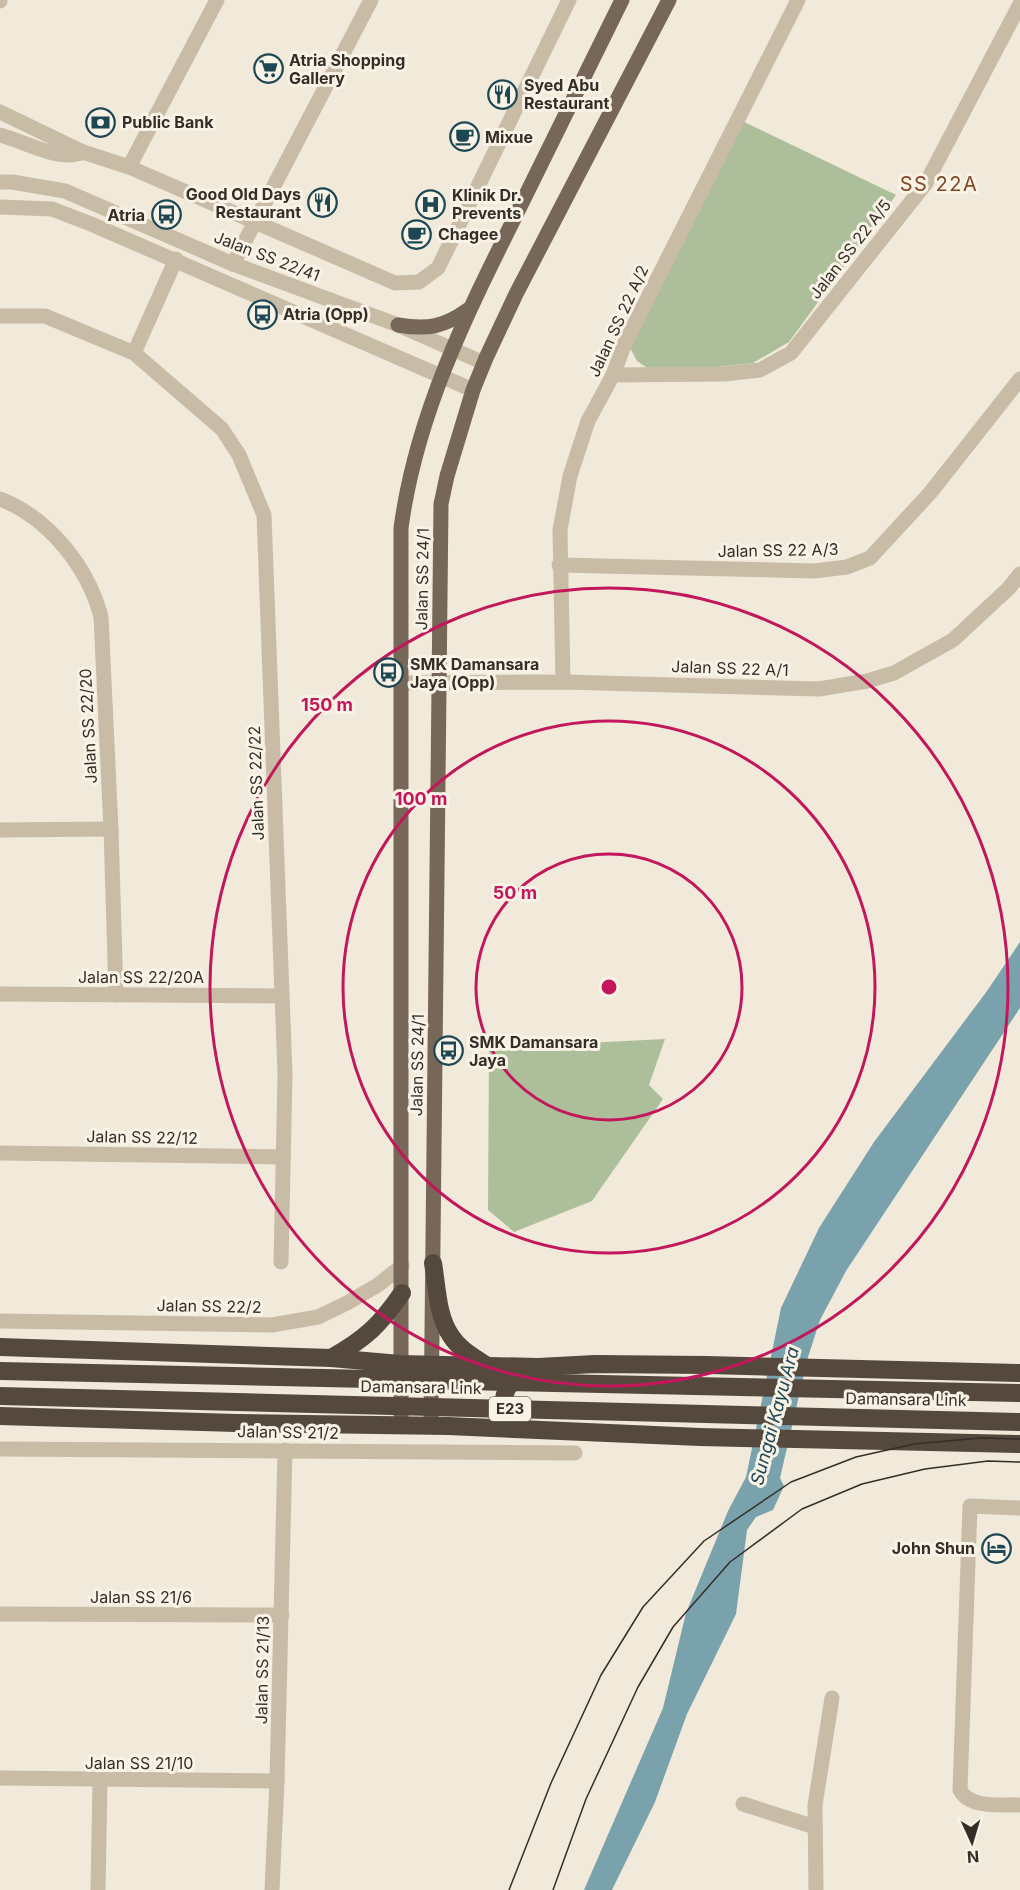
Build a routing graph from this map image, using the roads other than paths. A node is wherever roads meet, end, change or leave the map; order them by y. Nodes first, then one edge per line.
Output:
1 (217, 0) edge
2 (371, 0) edge
3 (569, 0) edge
4 (622, 0) edge
5 (669, 0) edge
6 (798, 0) edge
7 (1020, 4) edge
8 (0, 112) edge
9 (0, 135) edge
10 (83, 152) junction
11 (129, 167) junction
12 (0, 182) edge
13 (0, 207) edge
14 (255, 222) junction
15 (176, 259) junction
16 (233, 264) junction
17 (469, 309) junction
18 (0, 316) edge
19 (398, 325) junction
20 (451, 349) junction
21 (134, 353) junction
22 (484, 363) junction
23 (613, 375) junction
24 (441, 376) junction
25 (1020, 379) edge
26 (473, 390) junction
27 (0, 499) edge
28 (559, 565) junction
29 (1020, 574) edge
30 (563, 682) junction
31 (401, 683) junction
32 (439, 683) junction
33 (111, 829) junction
34 (0, 830) edge
35 (0, 994) edge
36 (116, 995) junction
37 (282, 996) junction
38 (0, 1153) edge
39 (283, 1156) junction
40 (280, 1262) dead end
41 (433, 1263) junction
42 (402, 1266) junction
43 (402, 1293) junction
44 (0, 1322) edge
45 (0, 1347) edge
46 (236, 1355) junction
47 (331, 1358) junction
48 (400, 1364) junction
49 (431, 1365) junction
50 (487, 1366) junction
51 (538, 1367) junction
52 (0, 1371) edge
53 (1020, 1373) edge
54 (1020, 1393) edge
55 (0, 1396) edge
56 (0, 1416) edge
57 (1020, 1422) edge
58 (236, 1423) junction
59 (401, 1425) junction
60 (431, 1425) junction
61 (522, 1428) junction
62 (1020, 1444) edge
63 (0, 1449) edge
64 (285, 1450) junction
65 (575, 1453) dead end
66 (1020, 1508) edge
67 (0, 1614) edge
68 (282, 1615) junction
69 (832, 1698) dead end
70 (0, 1778) edge
71 (100, 1781) junction
72 (277, 1781) junction
73 (743, 1804) dead end
74 (1020, 1805) edge
75 (814, 1827) junction
76 (98, 1890) edge
77 (272, 1890) edge
78 (816, 1890) edge

1 - 11 street
2 - 14 street
3 - 14 street
4 - 17 main road, Jalan SS 24/1
5 - 22 main road, Jalan SS 24/1
6 - 23 street, Jalan SS 22 A/2
7 - 23 street, Jalan SS 22 A/5
8 - 10 street
9 - 10 street
10 - 11 street
11 - 14 street
12 - 16 street, Jalan SS 22/41
13 - 15 street
14 - 16 street
15 - 21 street
15 - 24 street
16 - 19 street, Jalan SS 22/41
17 - 19 main road
17 - 20 main road, Jalan SS 24/1
18 - 21 street, Jalan SS 22/22
19 - 20 street, Jalan SS 22/41
20 - 22 street, Jalan SS 22/41
20 - 24 main road, Jalan SS 24/1
21 - 37 street, Jalan SS 22/22
22 - 26 main road, Jalan SS 24/1
23 - 28 street, Jalan SS 22 A/2
24 - 26 street
24 - 31 main road, Jalan SS 24/1
25 - 28 street, Jalan SS 22 A/3
26 - 32 main road, Jalan SS 24/1
27 - 33 street, Jalan SS 22/20
28 - 30 street, Jalan SS 22 A/2
29 - 30 street, Jalan SS 22 A/1
30 - 32 street, Jalan SS 22 A/1
31 - 32 street, Jalan SS 22 A/1
31 - 42 main road, Jalan SS 24/1
32 - 41 main road, Jalan SS 24/1
33 - 34 street
33 - 36 street, Jalan SS 22/20
35 - 36 street, Jalan SS 22/20A
36 - 37 street, Jalan SS 22/20A
37 - 39 street, Jalan SS 22/22
38 - 39 street, Jalan SS 22/12
39 - 40 street, Jalan SS 22/22
41 - 49 main road, Jalan SS 24/1
41 - 50 highway
42 - 43 main road, Jalan SS 24/1
42 - 44 street, Jalan SS 22/2
43 - 47 highway
43 - 48 main road, Jalan SS 24/1
45 - 46 highway
46 - 47 highway
46 - 58 highway
47 - 48 highway
48 - 49 highway
48 - 59 main road, Jalan SS 24/1
49 - 50 highway
49 - 60 main road, Jalan SS 24/1
50 - 51 highway
51 - 53 highway
51 - 61 highway
52 - 54 highway, Damansara Link / E23, bridge
55 - 57 highway, Damansara Link / E23, bridge
56 - 58 highway
58 - 59 highway
59 - 60 highway
60 - 61 highway
61 - 62 highway
63 - 64 street, Jalan SS 21/2
64 - 65 street, Jalan SS 21/2
64 - 68 street, Jalan SS 21/13
66 - 74 street
67 - 68 street, Jalan SS 21/6
68 - 72 street, Jalan SS 21/13
69 - 75 street
70 - 71 street, Jalan SS 21/10
71 - 72 street, Jalan SS 21/10
71 - 76 street
72 - 77 street, Jalan SS 21/13
73 - 75 street
75 - 78 street

